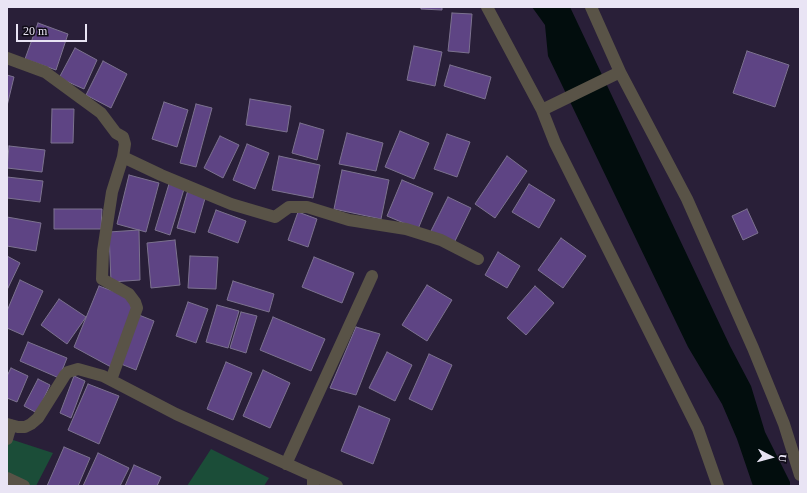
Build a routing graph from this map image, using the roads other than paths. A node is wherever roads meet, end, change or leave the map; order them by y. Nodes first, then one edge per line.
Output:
1 (487, 7) edge
2 (591, 7) edge
3 (7, 58) edge
4 (620, 72) junction
5 (542, 110) junction
6 (123, 157) junction
7 (478, 259) dead end
8 (372, 276) dead end
9 (111, 380) junction
10 (9, 425) edge
11 (7, 439) edge
12 (286, 464) junction
13 (800, 475) edge
14 (7, 478) edge
15 (312, 480) edge
16 (24, 486) edge
17 (337, 486) edge
18 (718, 486) edge

1 - 5 street
2 - 4 street
3 - 6 street
4 - 5 street
4 - 13 street
5 - 18 street
6 - 7 street
6 - 9 street
8 - 12 street
9 - 10 street
9 - 12 street
10 - 11 street
12 - 15 street
14 - 16 street
15 - 17 street

